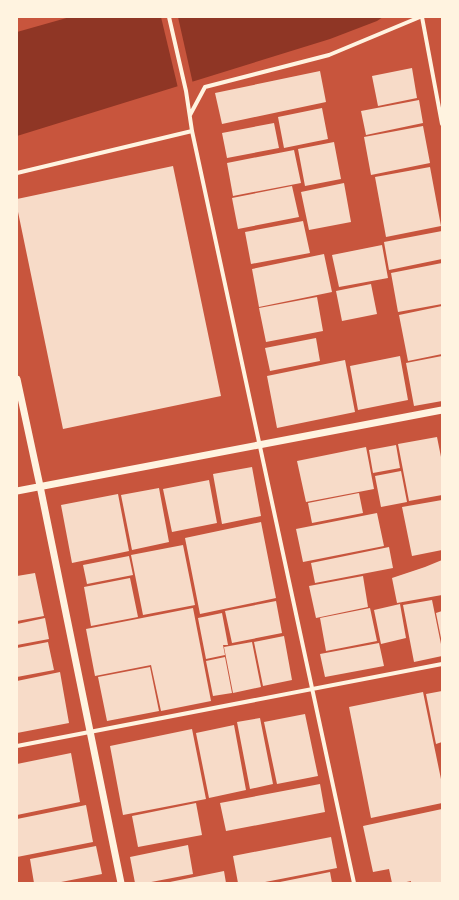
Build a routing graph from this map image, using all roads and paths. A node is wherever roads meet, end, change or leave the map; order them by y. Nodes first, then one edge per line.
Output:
1 (169, 17) edge
2 (421, 17) edge
3 (189, 116) junction
4 (442, 124) edge
5 (192, 131) junction
6 (17, 173) edge
7 (17, 379) edge
8 (442, 410) edge
9 (260, 445) junction
10 (40, 486) junction
11 (17, 491) edge
12 (442, 664) edge
13 (313, 689) junction
14 (90, 732) junction
15 (17, 746) edge
16 (121, 883) edge
17 (354, 883) edge

1 - 3 street
2 - 3 street
2 - 4 street
3 - 5 street
5 - 6 street
5 - 9 street
7 - 10 street
8 - 9 street
9 - 10 street
9 - 13 street
10 - 11 street
10 - 14 street
12 - 13 street
13 - 14 street
13 - 17 street
14 - 15 street
14 - 16 street

